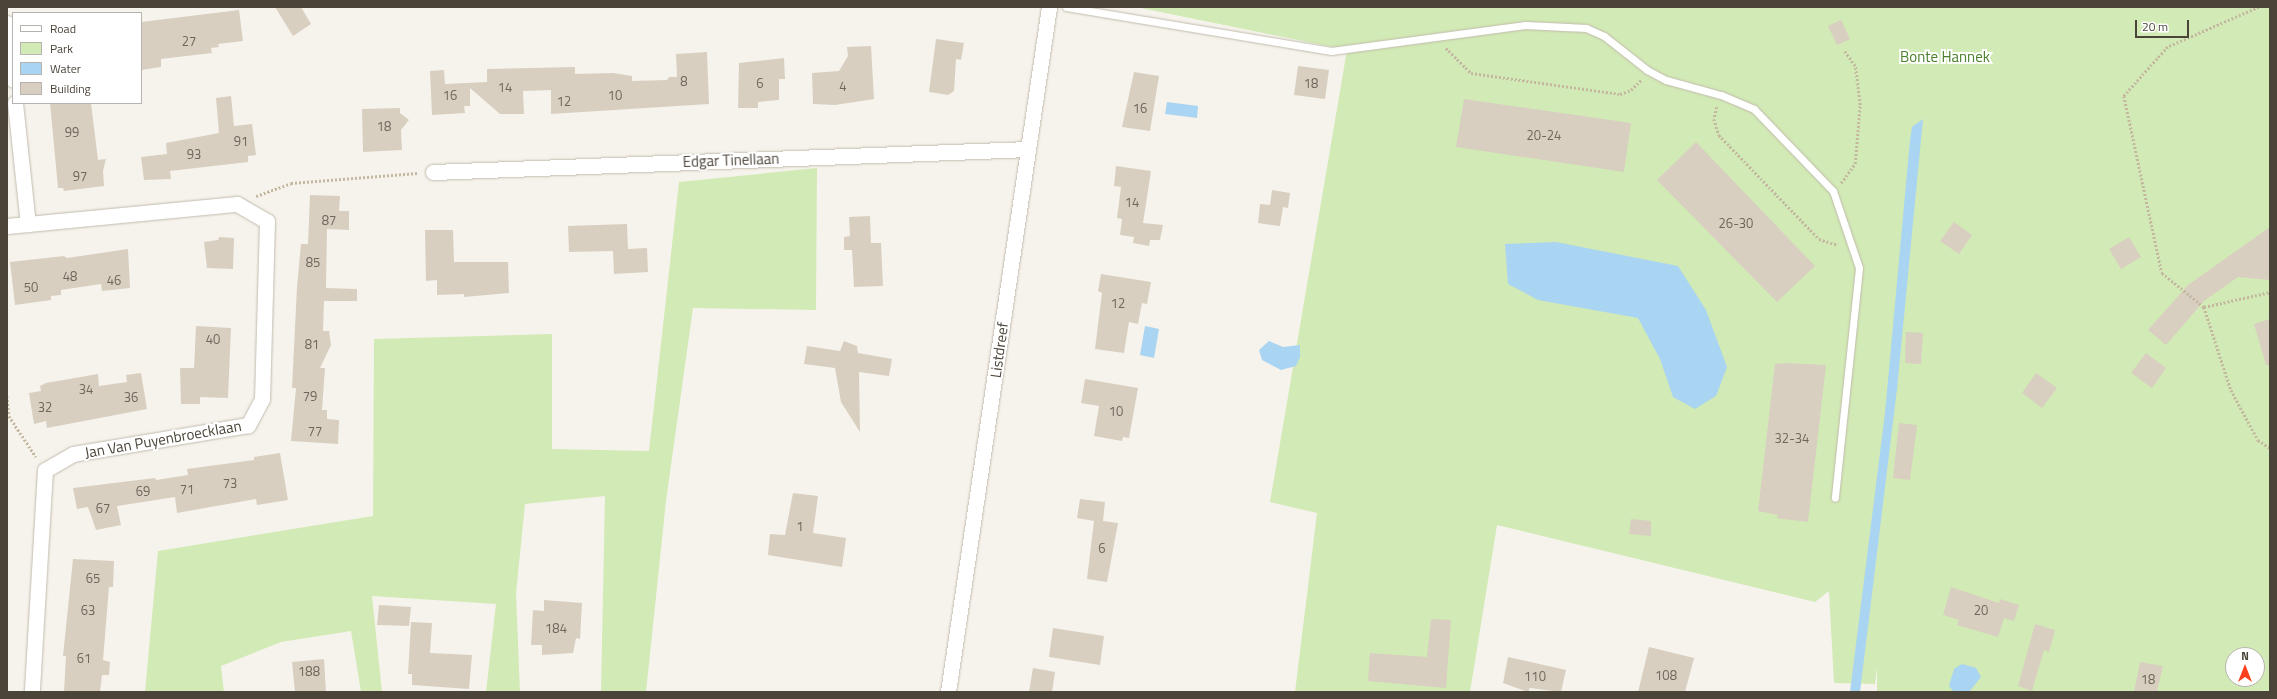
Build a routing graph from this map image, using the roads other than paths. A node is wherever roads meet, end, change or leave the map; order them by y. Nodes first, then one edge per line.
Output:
1 (1049, 7) edge
2 (1066, 7) edge
3 (7, 23) edge
4 (12, 70) edge
5 (15, 104) edge
6 (1028, 149) junction
7 (433, 172) road end
8 (28, 224) junction
9 (7, 226) edge
10 (1835, 498) dead end
11 (32, 692) edge
12 (948, 692) edge

1 - 6 street, Listdreef
2 - 10 lane
3 - 4 street
5 - 8 street
6 - 7 street, Edgar Tinellaan
6 - 12 street, Listdreef
8 - 9 street
8 - 11 street, Jan Van Puyenbroecklaan

